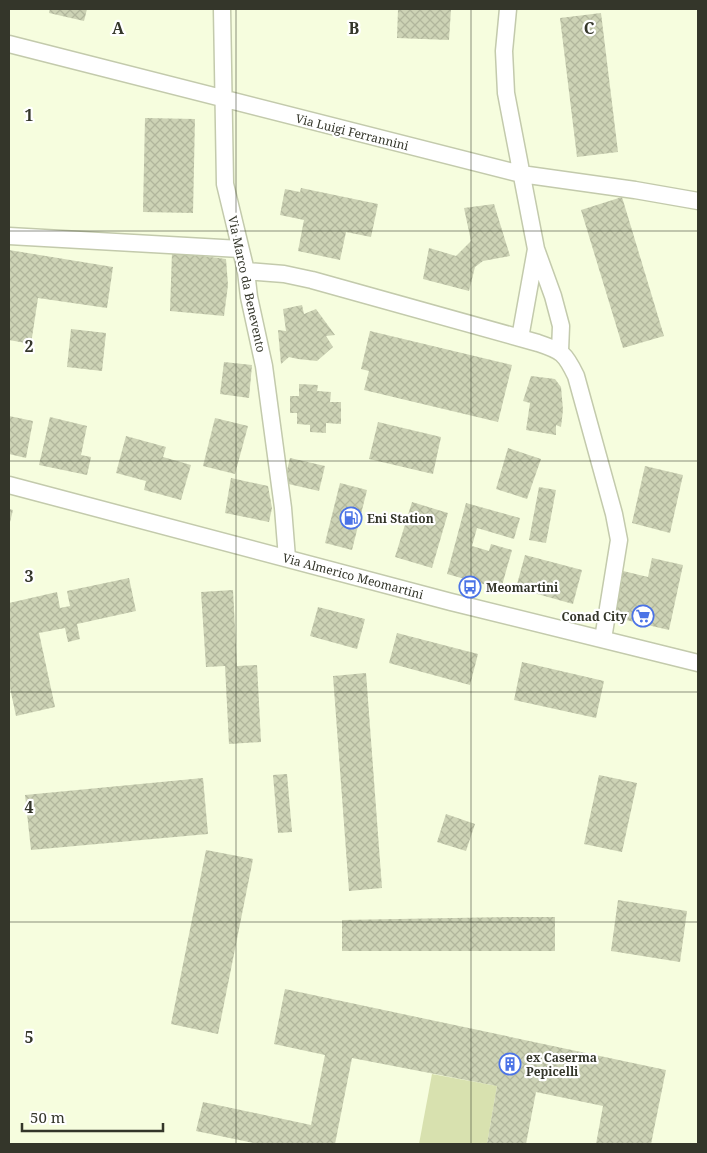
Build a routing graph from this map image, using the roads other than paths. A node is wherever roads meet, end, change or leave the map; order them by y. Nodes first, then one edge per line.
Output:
1 (222, 9) edge
2 (508, 9) edge
3 (9, 44) edge
4 (224, 100) junction
5 (521, 174) junction
6 (698, 201) edge
7 (9, 236) edge
8 (240, 249) junction
9 (536, 249) junction
10 (246, 270) junction
11 (520, 338) junction
12 (560, 351) junction
13 (9, 485) edge
14 (287, 558) junction
15 (603, 639) junction
16 (698, 663) edge

1 - 4 street, Via Marco da Benevento
2 - 5 street
3 - 4 street, Via Luigi Ferrannini
4 - 5 street, Via Luigi Ferrannini
4 - 8 street, Via Marco da Benevento
5 - 6 street, Via Luigi Ferrannini
5 - 9 street
7 - 8 street
8 - 10 street, Via Marco da Benevento
9 - 11 street
9 - 12 street
10 - 11 street
10 - 14 street, Via Marco da Benevento
11 - 12 street
12 - 15 street
13 - 14 street, Via Almerico Meomartini
14 - 15 street, Via Almerico Meomartini
15 - 16 street, Via Almerico Meomartini

